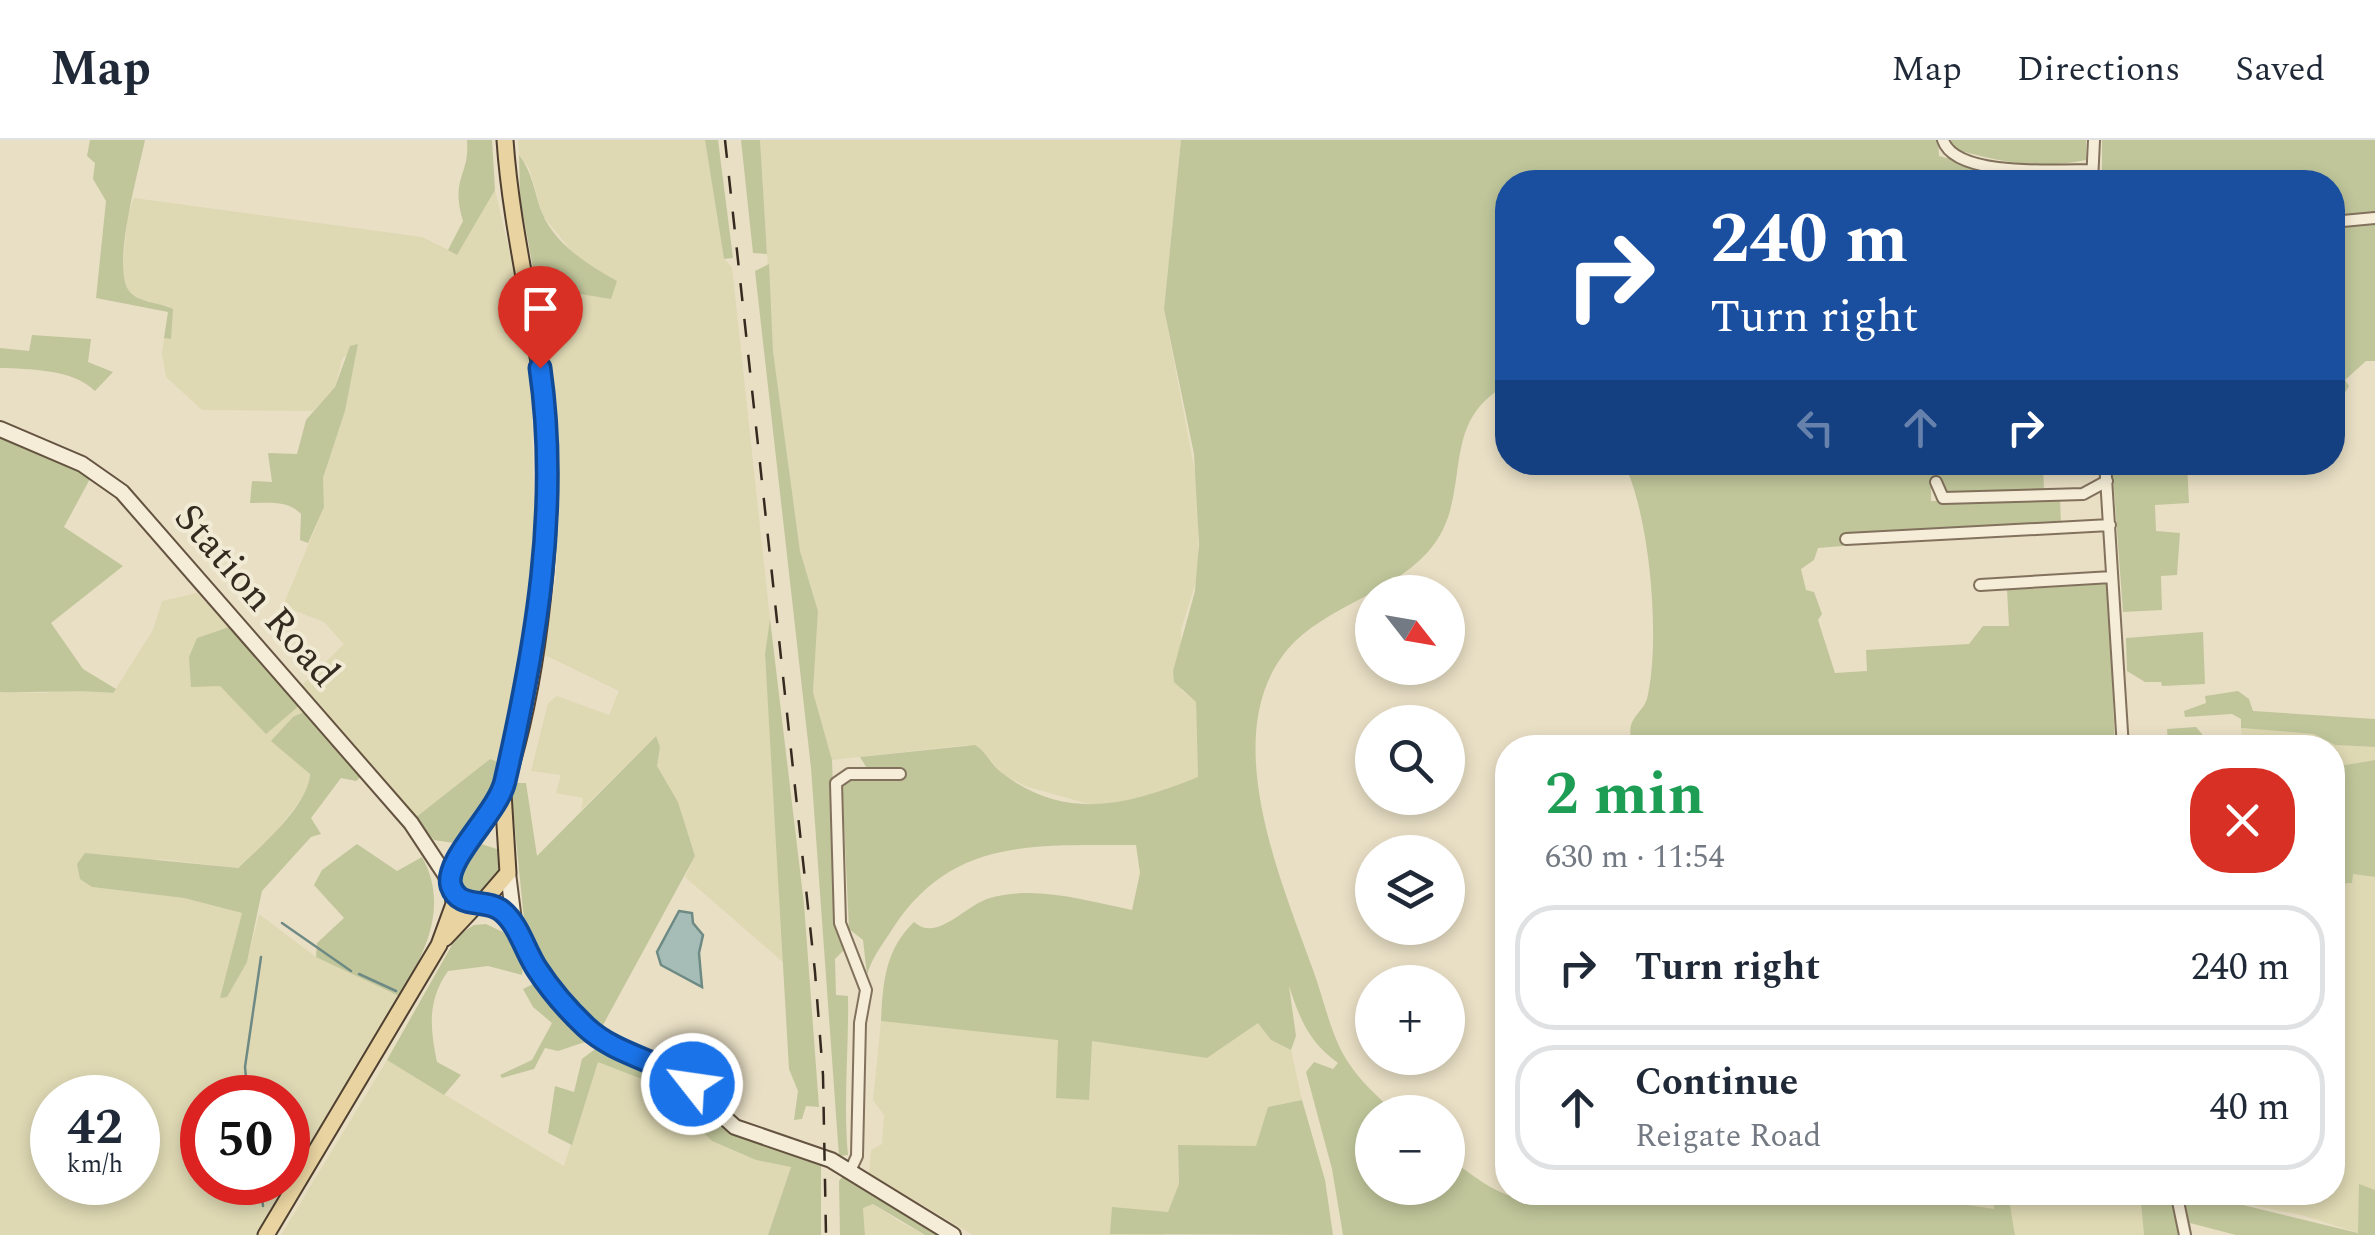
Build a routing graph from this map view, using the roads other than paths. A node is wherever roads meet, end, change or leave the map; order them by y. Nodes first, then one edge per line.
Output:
1 (505, 140) edge
2 (1943, 140) edge
3 (2094, 140) edge
4 (2031, 170) edge
5 (2092, 170) edge
6 (2375, 218) edge
7 (2345, 221) edge
8 (0, 430) edge
9 (2106, 475) edge
10 (2106, 481) junction
11 (1936, 482) dead end
12 (2110, 525) junction
13 (1846, 539) dead end
14 (2112, 577) junction
15 (1980, 585) dead end
16 (2122, 735) edge
17 (900, 774) dead end
18 (504, 790) junction
19 (476, 836) junction
20 (431, 848) junction
21 (507, 849) junction
22 (462, 850) junction
23 (508, 873) junction
24 (452, 887) junction
25 (480, 903) junction
26 (515, 928) junction
27 (439, 945) junction
28 (850, 1171) junction
29 (2179, 1205) edge
30 (266, 1235) edge
31 (953, 1235) edge
32 (2185, 1235) edge

1 - 18 main road
2 - 4 street
3 - 5 street
6 - 7 street
8 - 20 street, Station Road
9 - 10 street
10 - 11 street
10 - 12 street
12 - 13 street
12 - 14 street
14 - 15 street
14 - 16 street
17 - 28 street
18 - 19 main road
18 - 21 main road
19 - 21 main road
19 - 22 main road
20 - 22 street
20 - 24 street, Station Road
21 - 23 main road
22 - 24 main road
23 - 25 main road
23 - 26 street
24 - 25 main road
24 - 27 main road
25 - 26 street
25 - 27 main road
26 - 28 street
27 - 30 main road
28 - 31 street
29 - 32 street

